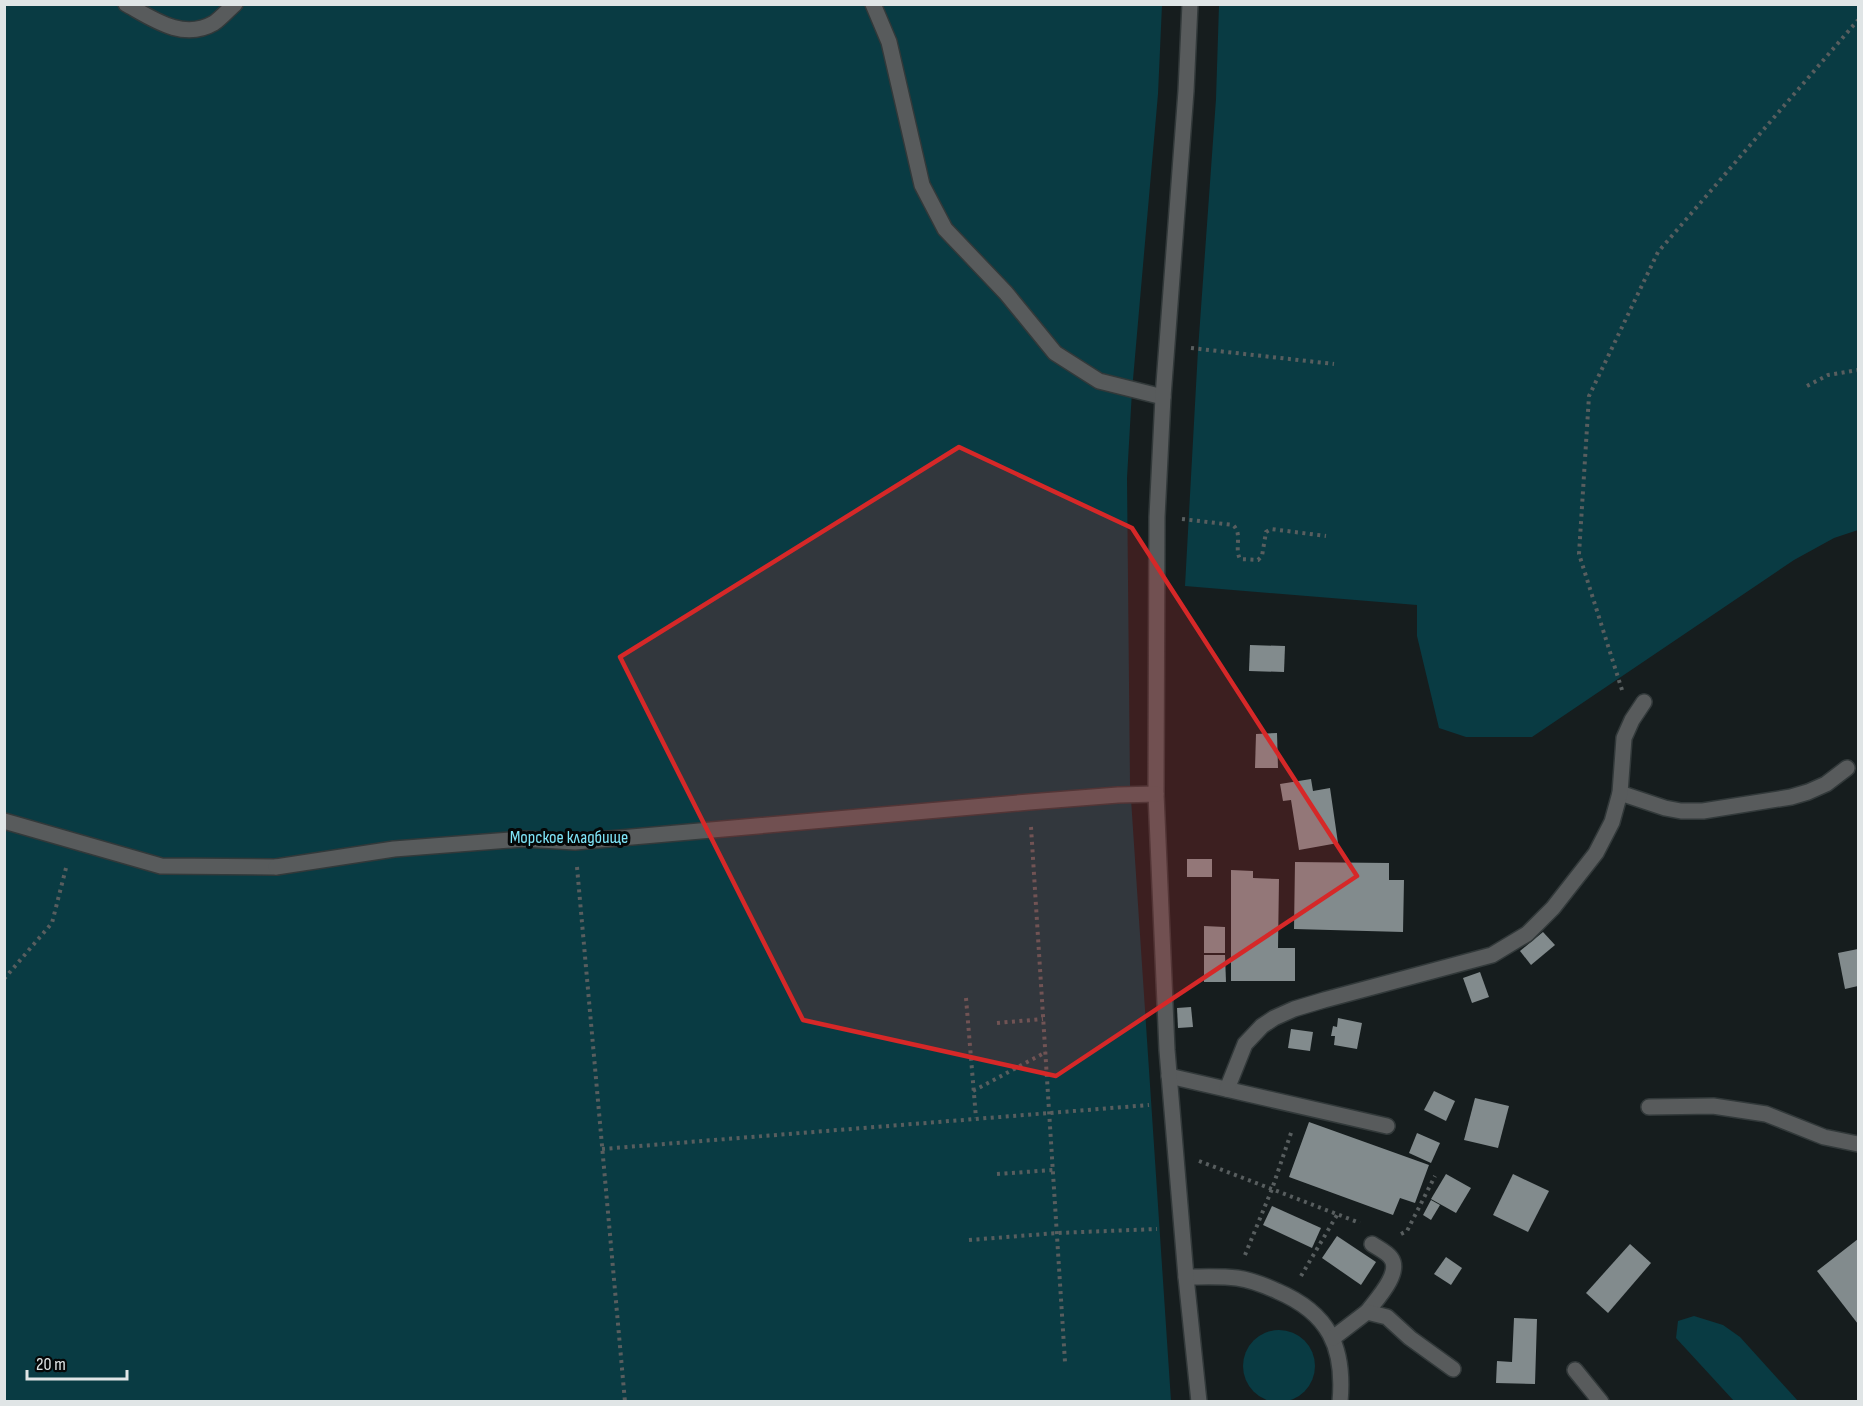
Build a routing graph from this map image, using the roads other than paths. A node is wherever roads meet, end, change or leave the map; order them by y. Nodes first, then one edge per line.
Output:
1 (126, 4) edge
2 (236, 4) edge
3 (873, 4) edge
4 (1190, 4) edge
5 (1163, 397) junction
6 (1644, 702) dead end
7 (1847, 768) dead end
8 (1620, 793) junction
9 (1156, 794) junction
10 (4, 821) edge
11 (1169, 1076) junction
12 (1227, 1089) junction
13 (1649, 1107) dead end
14 (1387, 1126) dead end
15 (1858, 1144) edge
16 (1372, 1244) dead end
17 (1186, 1277) junction
18 (1367, 1312) junction
19 (1333, 1338) junction
20 (1453, 1369) dead end
21 (1575, 1370) dead end
22 (1199, 1401) edge
23 (1340, 1401) edge
24 (1601, 1401) edge

1 - 2 street
3 - 5 street
4 - 5 street
5 - 9 street
6 - 8 street
7 - 8 street
8 - 12 street
9 - 10 street
9 - 11 street
11 - 12 street
11 - 17 street
12 - 14 street
13 - 15 street
16 - 18 street
17 - 19 street
17 - 22 street
18 - 19 street
18 - 20 street
19 - 23 street
21 - 24 street

